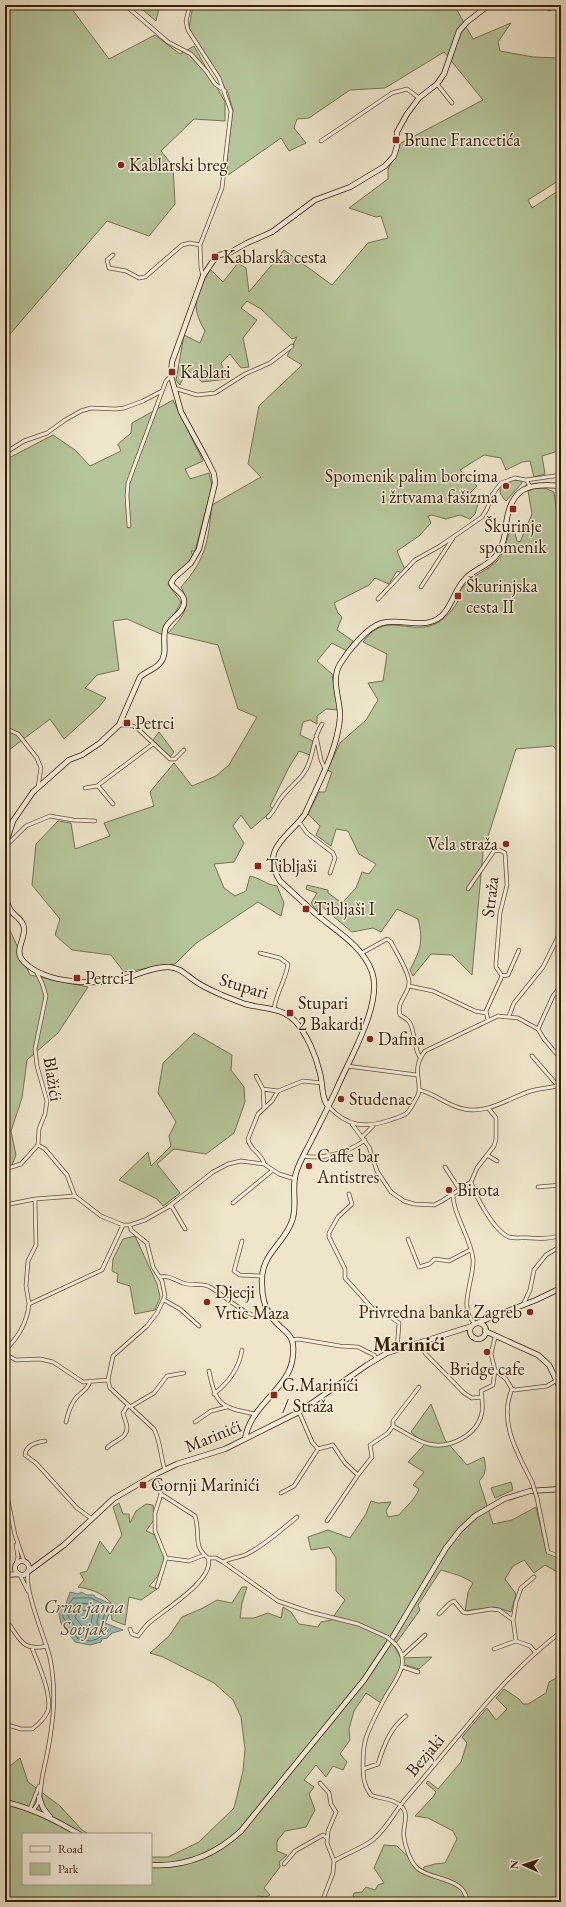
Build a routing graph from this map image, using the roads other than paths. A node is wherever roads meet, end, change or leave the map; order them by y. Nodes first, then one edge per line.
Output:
1 (124, 5) edge
2 (190, 5) edge
3 (489, 5) edge
4 (543, 5) edge
5 (556, 5) edge
6 (437, 84) junction
7 (225, 91) junction
8 (419, 98) junction
9 (452, 103) dead end
10 (321, 141) dead end
11 (200, 245) junction
12 (113, 255) dead end
13 (203, 276) junction
14 (292, 346) dead end
15 (170, 376) junction
16 (174, 388) junction
17 (162, 391) junction
18 (5, 453) edge
19 (561, 475) edge
20 (526, 480) junction
21 (530, 486) junction
22 (561, 486) edge
23 (130, 526) dead end
24 (453, 537) junction
25 (421, 586) dead end
26 (378, 599) dead end
27 (322, 724) dead end
28 (119, 725) junction
29 (5, 726) edge
30 (316, 736) junction
31 (153, 744) junction
32 (184, 750) dead end
33 (325, 769) junction
34 (98, 786) junction
35 (38, 787) junction
36 (85, 788) dead end
37 (113, 804) dead end
38 (268, 817) dead end
39 (95, 821) dead end
40 (299, 822) junction
41 (5, 845) edge
42 (330, 873) dead end
43 (468, 888) dead end
44 (5, 898) edge
45 (561, 931) edge
46 (519, 950) dead end
47 (260, 953) dead end
48 (362, 954) junction
49 (36, 971) junction
50 (502, 976) junction
51 (409, 986) junction
52 (561, 986) edge
53 (274, 1009) junction
54 (486, 1014) junction
55 (509, 1016) junction
56 (488, 1020) junction
57 (538, 1029) junction
58 (532, 1056) dead end
59 (420, 1057) junction
60 (561, 1059) edge
61 (347, 1066) junction
62 (417, 1075) junction
63 (256, 1076) dead end
64 (322, 1082) junction
65 (559, 1086) edge
66 (263, 1089) junction
67 (419, 1090) junction
68 (278, 1091) junction
69 (264, 1108) junction
70 (328, 1108) junction
71 (489, 1109) junction
72 (352, 1124) junction
73 (373, 1125) junction
74 (363, 1136) junction
75 (365, 1140) junction
76 (38, 1145) junction
77 (487, 1155) junction
78 (303, 1156) junction
79 (497, 1160) dead end
80 (264, 1164) junction
81 (444, 1167) dead end
82 (5, 1169) edge
83 (273, 1170) junction
84 (295, 1179) junction
85 (471, 1182) junction
86 (561, 1185) edge
87 (538, 1187) dead end
88 (460, 1190) junction
89 (349, 1194) dead end
90 (453, 1194) junction
91 (75, 1196) junction
92 (35, 1199) junction
93 (233, 1203) dead end
94 (5, 1205) edge
95 (171, 1205) junction
96 (123, 1225) junction
97 (130, 1225) junction
98 (185, 1229) dead end
99 (561, 1236) edge
100 (408, 1239) dead end
101 (242, 1241) dead end
102 (561, 1246) edge
103 (470, 1250) junction
104 (262, 1276) junction
105 (160, 1278) junction
106 (561, 1288) edge
107 (164, 1300) junction
108 (29, 1304) junction
109 (523, 1305) junction
110 (271, 1316) junction
111 (497, 1316) junction
112 (475, 1324) junction
113 (199, 1326) dead end
114 (485, 1330) junction
115 (454, 1333) junction
116 (471, 1334) junction
117 (482, 1337) junction
118 (497, 1338) junction
119 (292, 1340) junction
120 (421, 1343) junction
121 (5, 1350) edge
122 (242, 1350) dead end
123 (397, 1350) junction
124 (5, 1354) edge
125 (377, 1359) junction
126 (495, 1370) junction
127 (209, 1371) dead end
128 (184, 1373) dead end
129 (108, 1380) junction
130 (556, 1380) junction
131 (90, 1381) junction
132 (419, 1387) dead end
133 (512, 1389) junction
134 (561, 1390) edge
135 (214, 1394) junction
136 (482, 1397) junction
137 (129, 1406) junction
138 (227, 1407) junction
139 (299, 1412) junction
140 (256, 1414) junction
141 (66, 1422) dead end
142 (195, 1422) dead end
143 (393, 1426) junction
144 (245, 1439) junction
145 (46, 1441) dead end
146 (106, 1448) dead end
147 (318, 1449) junction
148 (165, 1470) junction
149 (154, 1475) junction
150 (358, 1475) junction
151 (5, 1486) edge
152 (561, 1489) edge
153 (281, 1493) dead end
154 (161, 1494) junction
155 (297, 1517) dead end
156 (92, 1519) junction
157 (328, 1521) dead end
158 (15, 1535) junction
159 (204, 1555) junction
160 (47, 1557) junction
161 (561, 1557) edge
162 (166, 1558) junction
163 (208, 1558) junction
164 (26, 1562) junction
165 (224, 1562) junction
166 (15, 1565) junction
167 (29, 1572) junction
168 (5, 1574) edge
169 (19, 1575) junction
170 (534, 1577) dead end
171 (157, 1586) dead end
172 (32, 1600) junction
173 (439, 1614) dead end
174 (5, 1619) edge
175 (513, 1620) junction
176 (130, 1629) dead end
177 (561, 1632) edge
178 (425, 1635) dead end
179 (516, 1641) junction
180 (47, 1646) junction
181 (32, 1648) junction
182 (494, 1649) dead end
183 (536, 1652) junction
184 (402, 1656) junction
185 (403, 1667) junction
186 (418, 1672) dead end
187 (406, 1716) dead end
188 (8, 1725) dead end
189 (363, 1769) junction
190 (41, 1782) junction
191 (320, 1783) dead end
192 (39, 1798) junction
193 (5, 1802) edge
194 (400, 1805) junction
195 (31, 1810) junction
196 (53, 1819) junction
197 (77, 1833) edge
198 (327, 1838) junction
199 (334, 1861) junction
200 (284, 1864) dead end
201 (152, 1865) edge
202 (322, 1902) edge
203 (469, 1902) edge

1 - 7 street
2 - 7 street
3 - 6 street
4 - 5 street
6 - 8 street
6 - 9 street
7 - 11 street
8 - 10 street
8 - 13 street
11 - 12 street
11 - 13 street
13 - 15 street
14 - 16 street
15 - 16 street
15 - 17 street
16 - 28 street
17 - 18 street
17 - 23 street
19 - 20 street
20 - 21 street
20 - 24 street
21 - 22 street
21 - 33 street
24 - 25 street
24 - 26 street
27 - 30 street
28 - 31 street
28 - 35 street
29 - 35 street
30 - 33 street
30 - 38 street
31 - 32 street
31 - 34 street
33 - 40 street
34 - 36 street
34 - 37 street
35 - 41 street
39 - 41 street
40 - 42 street
40 - 48 street
43 - 50 street, Straža
44 - 49 street
45 - 55 street
46 - 50 street
47 - 53 street
48 - 51 street
48 - 61 street
49 - 53 street, Stupari
49 - 76 street, Blažići
50 - 54 street
51 - 54 street
51 - 59 street
52 - 57 street
53 - 64 street, Stupari
54 - 56 street
55 - 56 street
55 - 57 street
56 - 59 street
57 - 60 street
58 - 65 street
59 - 62 street
61 - 62 street
61 - 70 street
62 - 67 street
63 - 66 street
64 - 68 street
64 - 70 street, Stupari
65 - 71 street
66 - 68 street
66 - 69 street
67 - 71 street
67 - 73 street
68 - 69 street
69 - 80 street
70 - 72 street
70 - 78 street
71 - 77 street
72 - 73 street
72 - 74 street
73 - 74 street
74 - 75 street
75 - 78 street
75 - 90 street
76 - 82 street
76 - 91 street
77 - 79 street
77 - 85 street
78 - 84 street
80 - 83 street
80 - 95 street
81 - 88 street
83 - 84 street
83 - 93 street
84 - 104 street
85 - 88 street
85 - 99 street
86 - 87 street
88 - 90 street
89 - 123 street
90 - 103 street
91 - 92 street
91 - 96 street
92 - 94 street
92 - 108 street
95 - 97 street
95 - 98 street
96 - 97 street
96 - 108 street
97 - 105 street
100 - 103 street
101 - 104 street
102 - 109 street
103 - 112 street
104 - 110 street
105 - 107 street
105 - 110 street
106 - 109 street, Marinići
107 - 113 street
107 - 129 street
108 - 121 street
109 - 111 street, Marinići
110 - 119 street
111 - 112 street, Marinići
111 - 114 street, Marinići
112 - 114 street, Marinići
112 - 115 street, Marinići
112 - 116 street
114 - 117 street, Marinići
114 - 118 street, Marinići
115 - 116 street, Marinići
115 - 120 street, Marinići
116 - 117 street, Marinići
117 - 118 street, Marinići
118 - 126 street
118 - 130 street, Marinići
119 - 125 street
119 - 140 street
120 - 123 street, Marinići
120 - 136 street
122 - 135 street
123 - 125 street, Marinići
124 - 131 street
125 - 139 street, Marinići
126 - 133 street
126 - 136 street
127 - 135 street
128 - 137 street
129 - 131 street
129 - 137 street
130 - 133 street
130 - 134 street, Marinići
131 - 141 street
132 - 143 street
133 - 161 street, bridge
135 - 138 street
136 - 143 street
137 - 146 street
137 - 148 street
138 - 140 street
138 - 142 street
139 - 144 street, Marinići
139 - 147 street
140 - 144 street
143 - 150 street
144 - 148 street, Marinići
145 - 156 street
147 - 150 street
147 - 153 street
148 - 149 street, Marinići
149 - 154 street
149 - 156 street, Marinići
150 - 157 street
151 - 158 street
152 - 201 street
154 - 159 street
154 - 162 street
155 - 165 street
156 - 160 street, Marinići
158 - 164 street
158 - 166 street
159 - 162 street
159 - 163 street
160 - 164 street, Marinići
160 - 167 street, Marinići
162 - 171 street
163 - 165 street
163 - 176 street
164 - 166 street
164 - 167 street
165 - 184 street, bridge
166 - 168 street
166 - 169 street
167 - 169 street
167 - 172 street
168 - 169 street
169 - 172 street
170 - 175 street
172 - 180 street
173 - 175 street
174 - 181 street
175 - 179 street
177 - 183 street, Bezjaki
178 - 184 street
179 - 182 street
179 - 183 street
180 - 181 street
180 - 190 street
181 - 188 street
183 - 194 street, Bezjaki
184 - 185 street
185 - 186 street
185 - 189 street
187 - 189 street
189 - 194 street
190 - 192 street
190 - 195 street
191 - 198 street
192 - 195 street
192 - 196 street
193 - 195 street
194 - 199 street, Bezjaki
194 - 203 street
195 - 196 street
196 - 197 street
198 - 199 street
198 - 200 street
199 - 202 street

